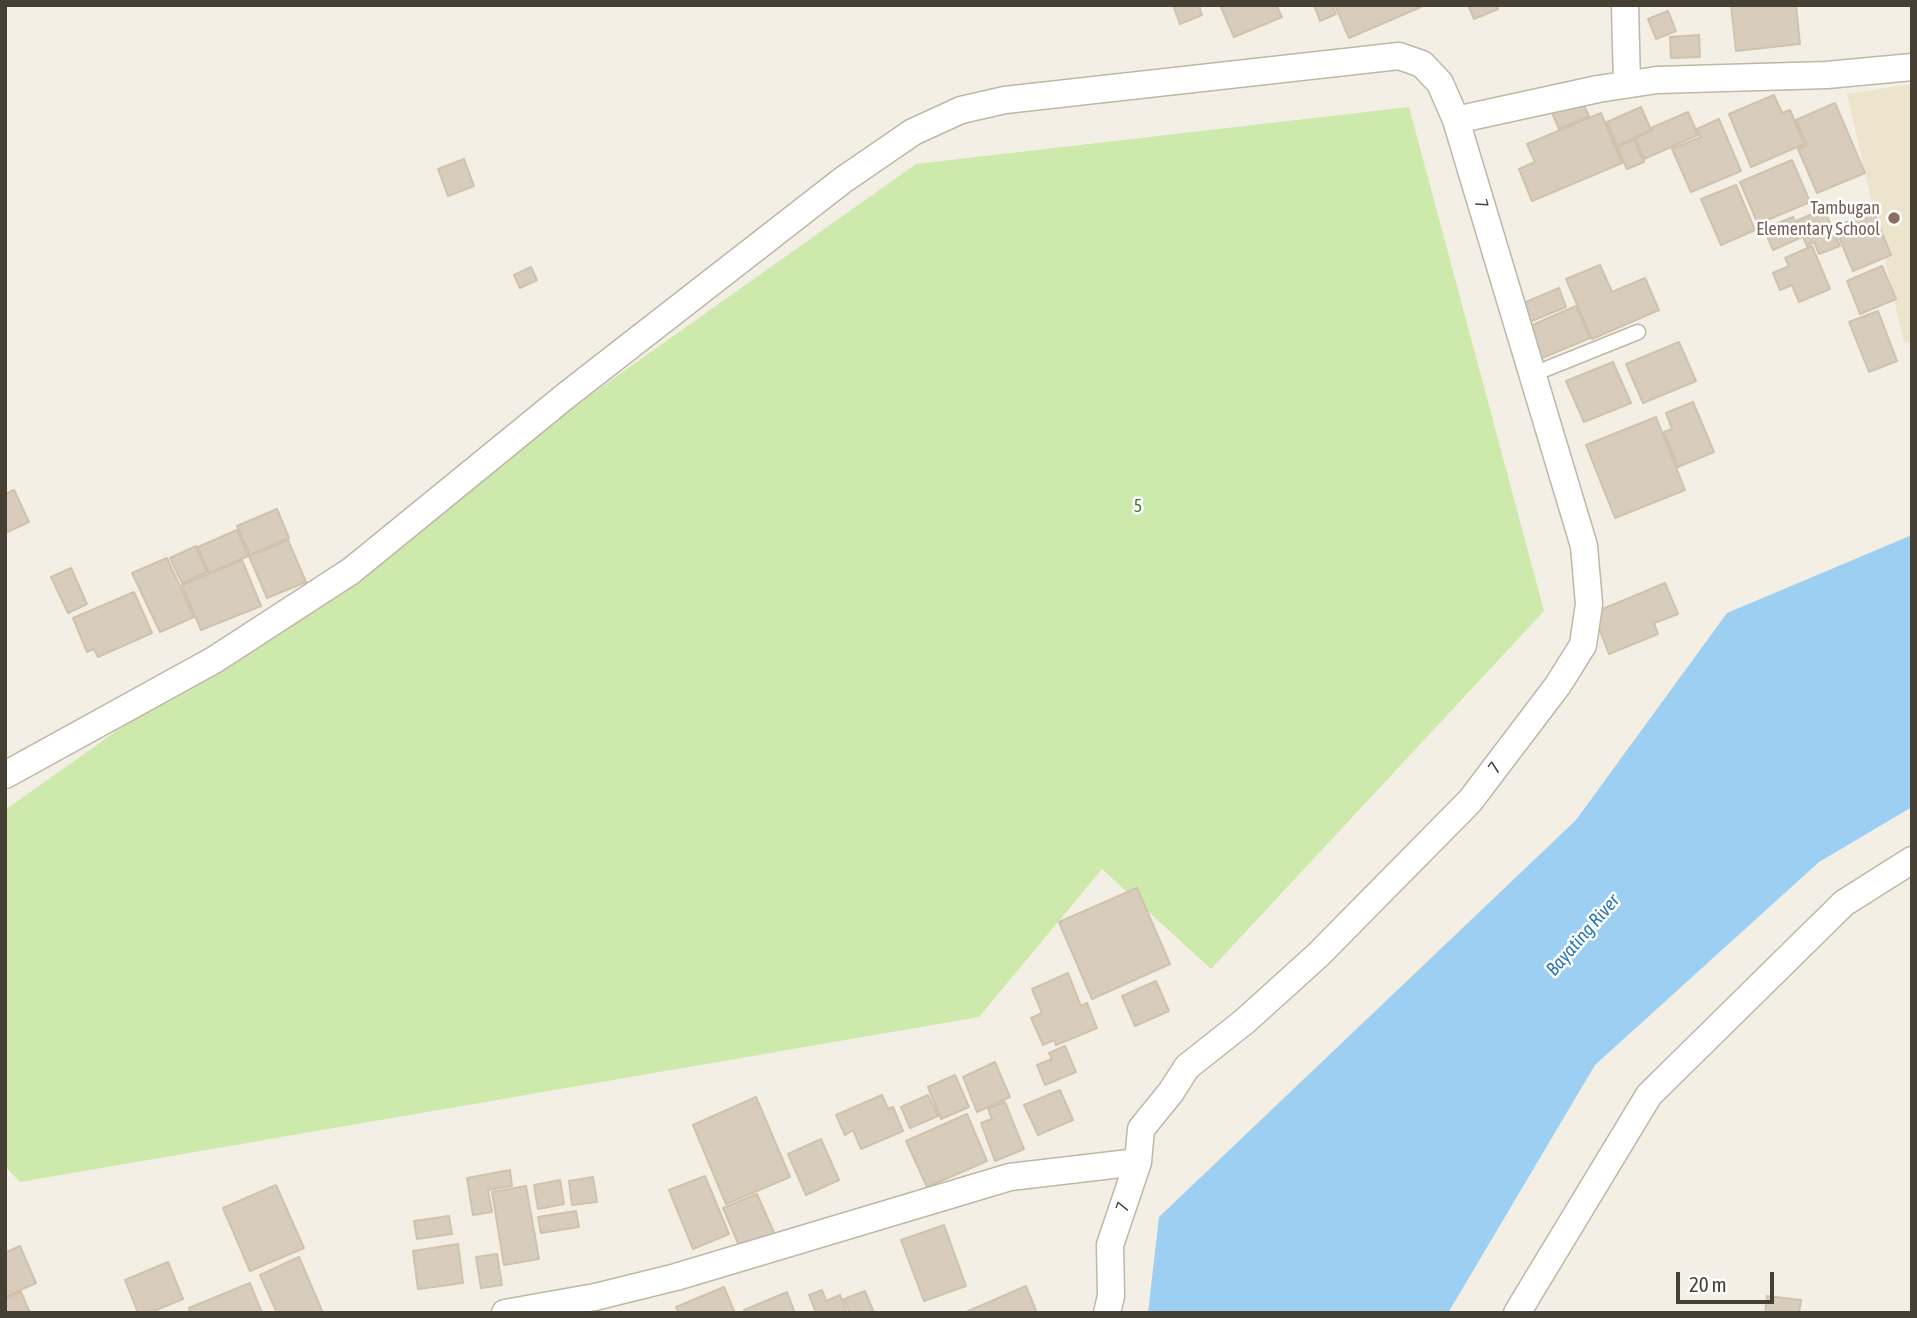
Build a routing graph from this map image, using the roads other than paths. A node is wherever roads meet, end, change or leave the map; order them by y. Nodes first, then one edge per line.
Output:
1 (1625, 5) edge
2 (1912, 67) edge
3 (1627, 84) junction
4 (1456, 120) junction
5 (1639, 332) dead end
6 (1531, 375) junction
7 (5, 775) edge
8 (1912, 860) edge
9 (1138, 1162) junction
10 (505, 1313) edge
11 (1107, 1313) edge
12 (1517, 1313) edge

1 - 3 street
2 - 3 street
3 - 4 street
4 - 6 street, 7
4 - 7 street, 7
5 - 6 lane
6 - 9 street, 7
8 - 12 street
9 - 10 street
9 - 11 street, 7

